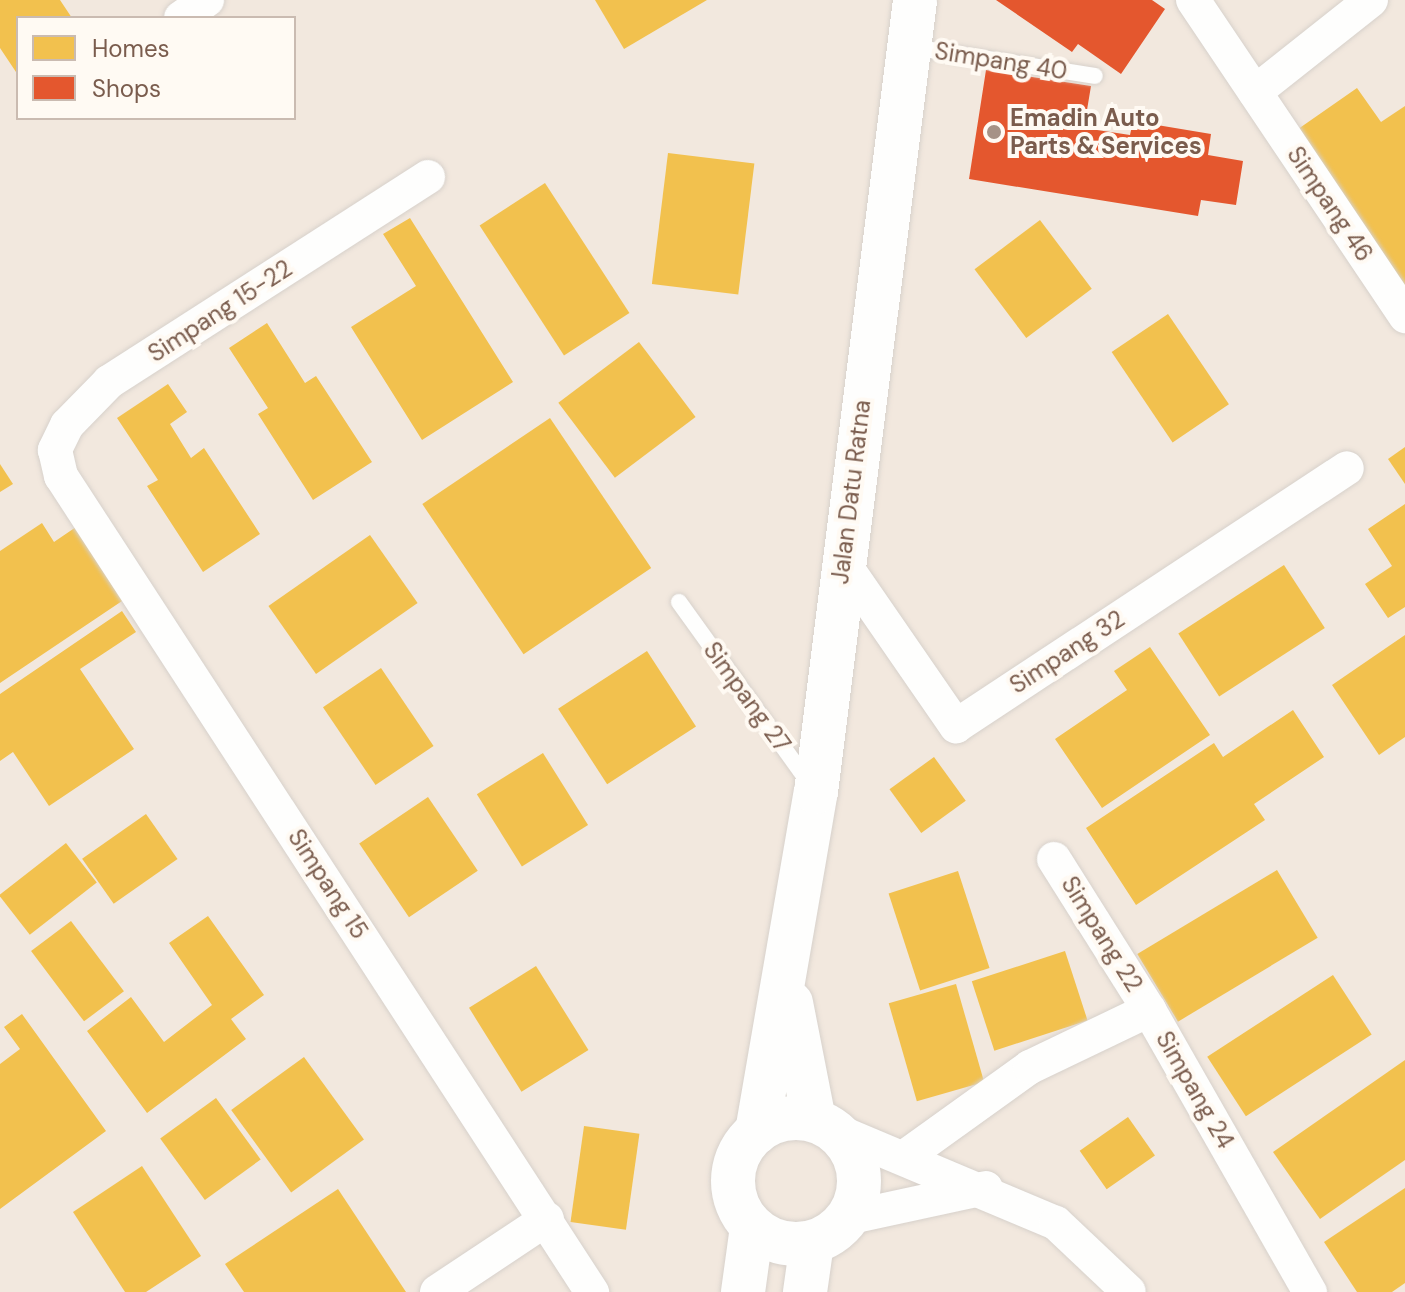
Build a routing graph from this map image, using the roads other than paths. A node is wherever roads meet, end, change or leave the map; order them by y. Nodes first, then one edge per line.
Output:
1 (207, 0) edge
2 (915, 0) edge
3 (1193, 0) edge
4 (1371, 0) edge
5 (184, 16) edge
6 (906, 46) junction
7 (1095, 76) dead end
8 (1255, 92) junction
9 (428, 177) dead end
10 (1405, 316) edge
11 (1347, 468) dead end
12 (61, 476) joint
13 (842, 561) junction
14 (679, 602) dead end
15 (816, 792) junction
16 (1054, 859) dead end
17 (788, 985) junction
18 (1149, 1010) junction
19 (823, 1125) junction
20 (757, 1132) junction
21 (906, 1156) junction
22 (986, 1188) junction
23 (847, 1218) junction
24 (547, 1219) junction
25 (752, 1227) junction
26 (812, 1243) junction
27 (437, 1292) edge
28 (592, 1292) edge
29 (743, 1292) edge
30 (805, 1292) edge
31 (1129, 1292) edge
32 (1310, 1292) edge

1 - 5 street
2 - 6 main road, Jalan Datu Ratna
3 - 8 street, Simpang 46
4 - 8 street
6 - 7 lane, Simpang 40
6 - 13 main road, Jalan Datu Ratna
8 - 10 street, Simpang 46
9 - 12 street, Simpang 15-22
11 - 13 street, Simpang 32
12 - 24 street, Simpang 15
13 - 15 main road, Jalan Datu Ratna
14 - 15 lane, Simpang 27
15 - 17 main road, Jalan Datu Ratna
16 - 18 street, Simpang 22
17 - 19 main road, Jalan Datu Ratna
17 - 20 main road, Jalan Datu Ratna
18 - 21 street, Simpang 24
18 - 32 street, Simpang 24
19 - 20 main road
19 - 21 street
19 - 23 main road
20 - 25 main road
21 - 22 street
22 - 23 street
22 - 31 street
23 - 26 main road
24 - 27 street
24 - 28 street, Simpang 15
25 - 26 main road
25 - 29 main road
26 - 30 main road

